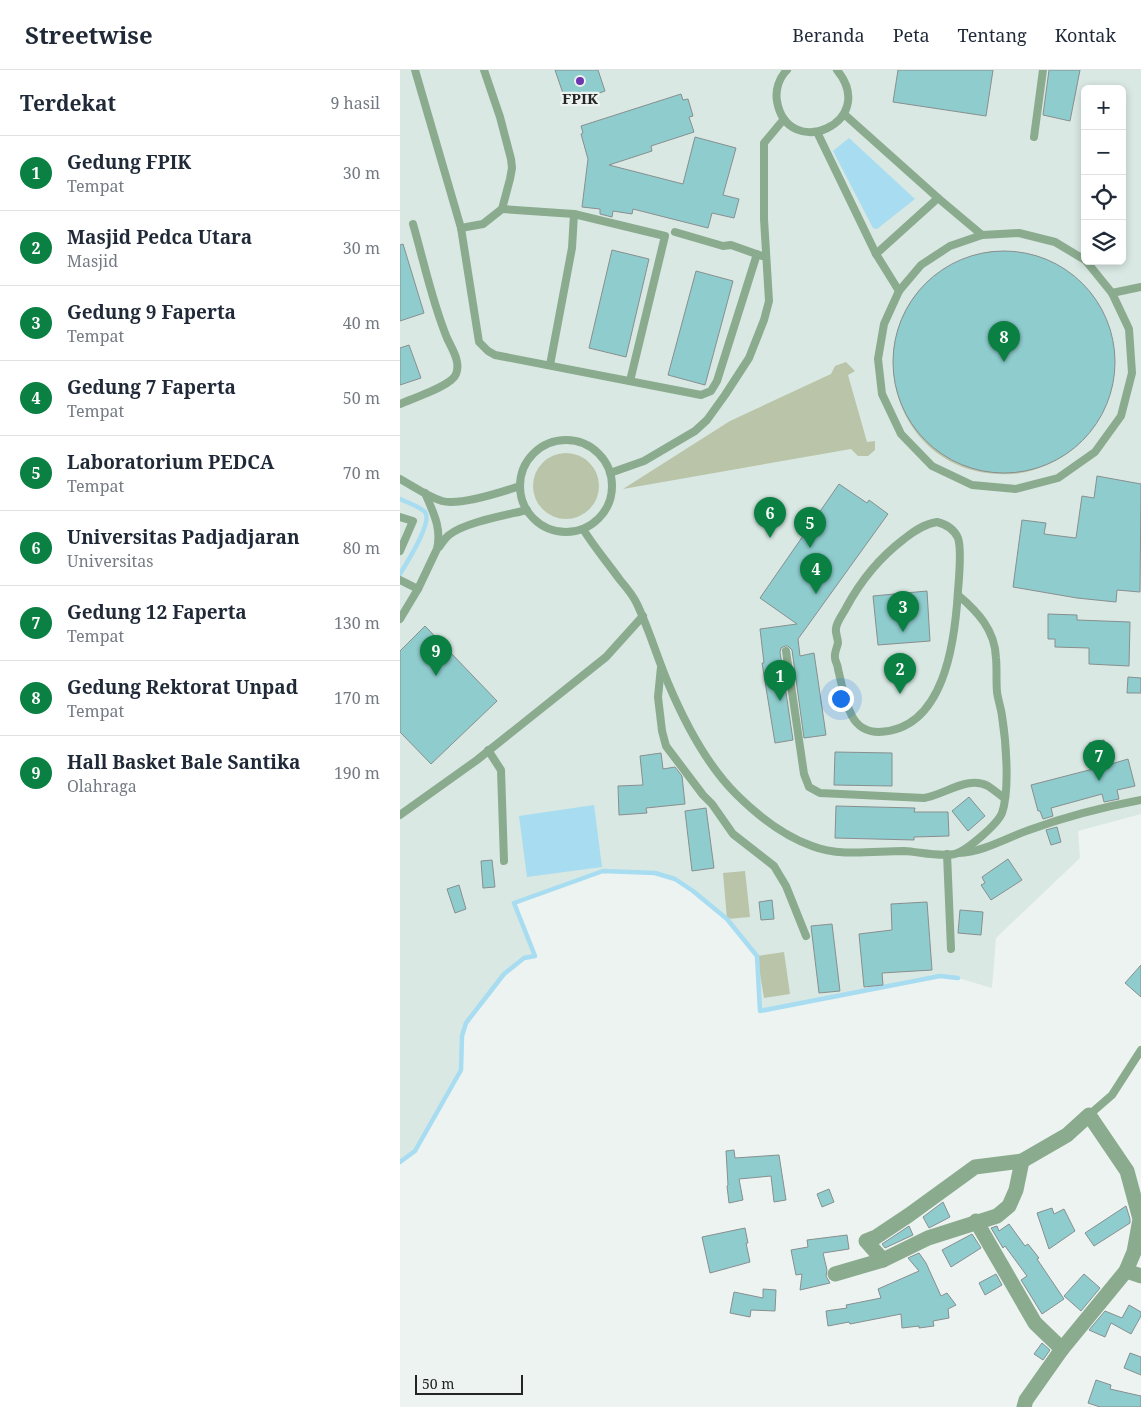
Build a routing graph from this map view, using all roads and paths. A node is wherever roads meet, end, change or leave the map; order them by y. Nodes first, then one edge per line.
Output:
1 (416, 70) edge
2 (484, 70) edge
3 (837, 70) edge
4 (1043, 70) edge
5 (784, 71) edge
6 (844, 114) junction
7 (784, 119) junction
8 (817, 132) junction
9 (1034, 137) dead end
10 (938, 198) junction
11 (502, 209) junction
12 (574, 214) junction
13 (413, 224) dead end
14 (461, 228) junction
15 (675, 232) dead end
16 (982, 235) junction
17 (757, 254) junction
18 (876, 254) junction
19 (767, 258) junction
20 (1081, 258) edge
21 (1088, 265) edge
22 (1141, 287) edge
23 (899, 291) junction
24 (1112, 293) junction
25 (550, 365) junction
26 (630, 381) junction
27 (400, 404) edge
28 (610, 473) junction
29 (400, 479) edge
30 (520, 486) junction
31 (426, 493) junction
32 (527, 510) junction
33 (400, 516) edge
34 (583, 529) junction
35 (437, 549) junction
36 (400, 551) edge
37 (401, 580) edge
38 (418, 588) junction
39 (958, 595) junction
40 (643, 616) junction
41 (400, 619) edge
42 (786, 651) dead end
43 (661, 665) junction
44 (488, 750) junction
45 (1004, 798) junction
46 (1141, 800) edge
47 (400, 815) edge
48 (957, 853) junction
49 (947, 854) junction
50 (504, 861) dead end
51 (806, 936) dead end
52 (951, 949) dead end
53 (1141, 1050) edge
54 (1089, 1115) junction
55 (1022, 1162) junction
56 (976, 1221) junction
57 (883, 1260) junction
58 (1126, 1271) junction
59 (836, 1274) dead end
60 (1141, 1276) edge
61 (1062, 1349) junction
62 (1024, 1407) edge

1 - 14 lane
2 - 11 lane
3 - 6 lane
4 - 9 lane
5 - 7 lane
6 - 8 lane
6 - 10 lane
7 - 8 lane
7 - 19 lane
8 - 18 lane
10 - 16 lane
10 - 18 lane
11 - 12 lane
11 - 14 lane
12 - 25 lane
12 - 26 lane
13 - 27 lane
14 - 25 lane
15 - 17 lane
16 - 20 lane
16 - 23 lane
17 - 19 lane
17 - 26 lane
18 - 23 lane
19 - 28 lane
21 - 24 lane
22 - 24 lane
23 - 24 lane
25 - 26 lane
28 - 30 lane
28 - 34 lane
29 - 31 lane
30 - 31 lane
30 - 32 lane
31 - 35 lane
32 - 34 lane
32 - 35 lane
33 - 36 lane
34 - 40 lane
35 - 38 lane
37 - 38 lane
38 - 41 lane
39 - 39 lane
39 - 45 lane
40 - 43 lane
40 - 44 lane
42 - 45 lane
43 - 49 lane
43 - 51 lane
44 - 47 lane
44 - 50 lane
45 - 48 lane
46 - 48 lane
48 - 49 lane
49 - 52 lane
53 - 54 lane
54 - 55 street
54 - 58 street
55 - 56 street
55 - 57 street
56 - 57 street
56 - 61 street
57 - 59 street
58 - 60 street
58 - 61 street
61 - 62 street

